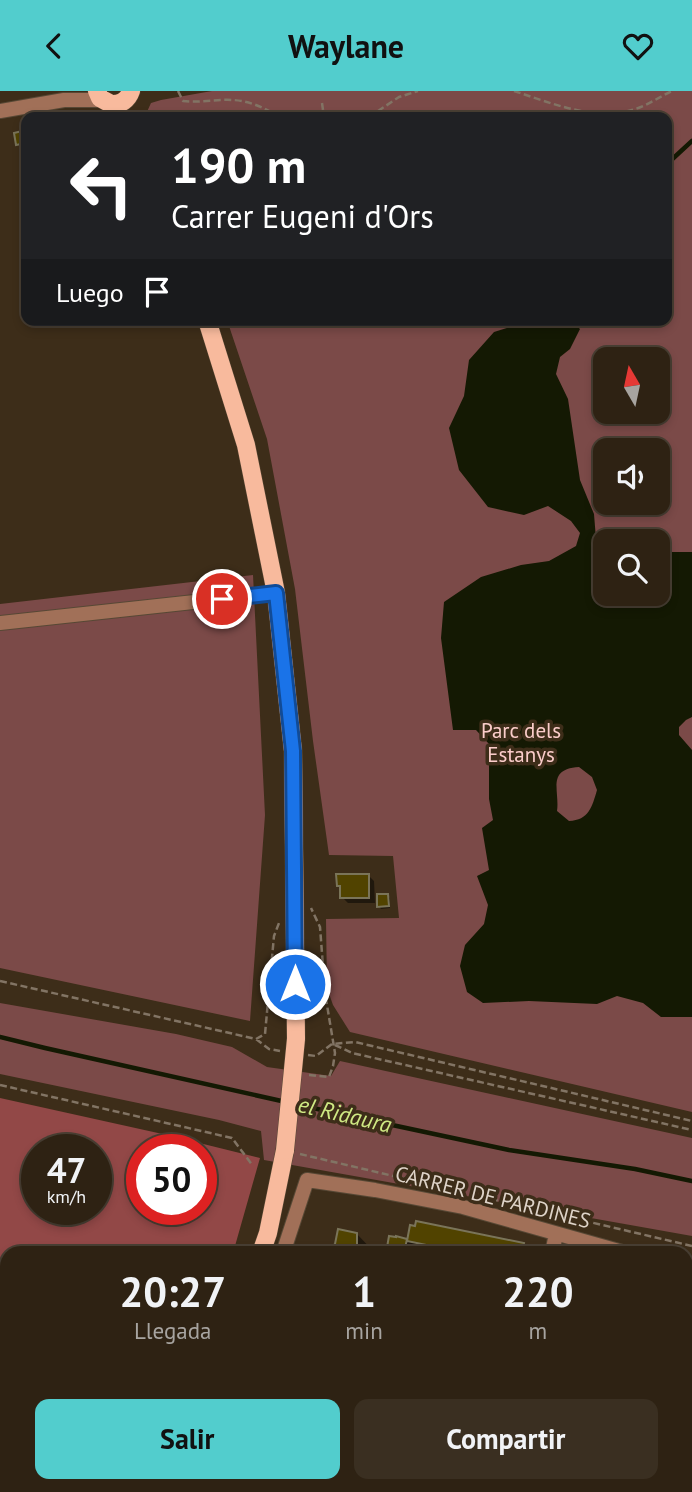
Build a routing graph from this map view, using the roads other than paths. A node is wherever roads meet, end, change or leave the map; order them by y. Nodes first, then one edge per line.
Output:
1 (81, 91) edge
2 (64, 100) junction
3 (120, 101) edge
4 (0, 111) edge
5 (208, 326) edge
6 (276, 593) junction
7 (0, 623) edge
8 (555, 1234) junction
9 (263, 1246) edge
10 (286, 1246) edge
11 (553, 1246) edge
12 (600, 1246) edge

1 - 2 street
2 - 3 street
2 - 4 street
5 - 6 main road
6 - 7 street
6 - 9 main road, bridge
8 - 10 street, CARRER DE PARDINES
8 - 11 street
8 - 12 street, CARRER DE PARDINES

